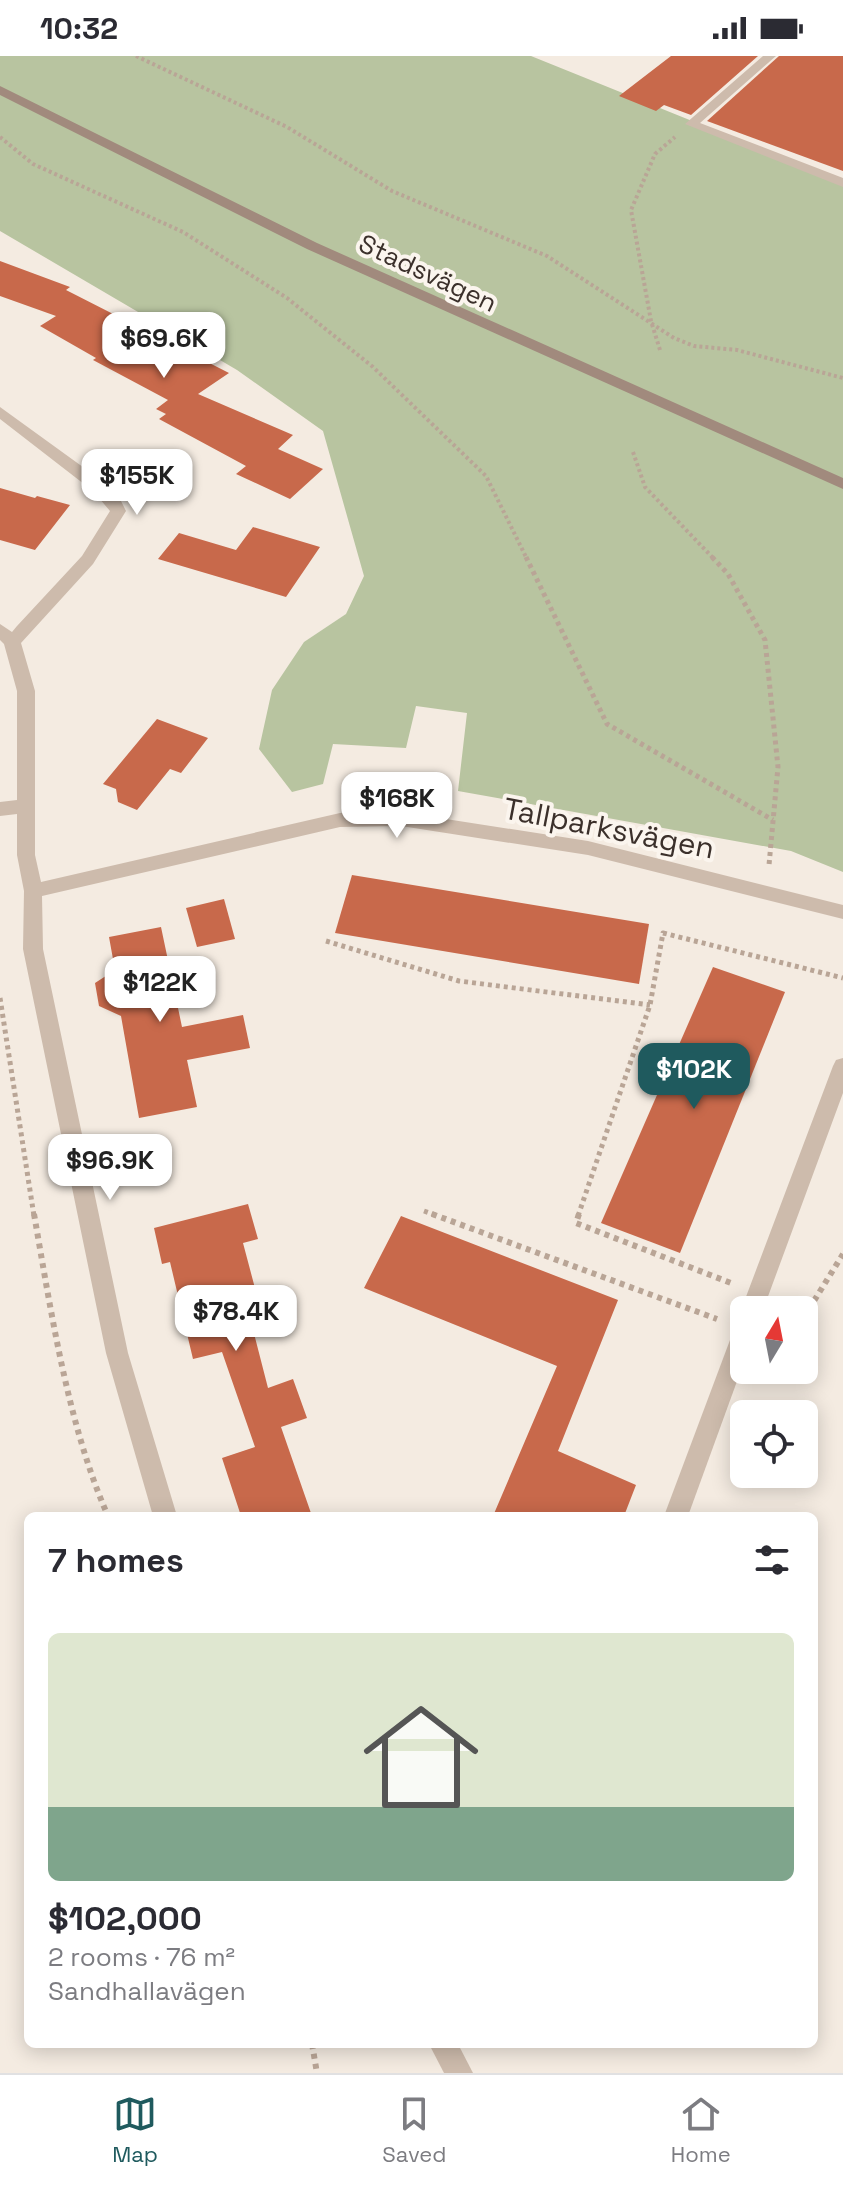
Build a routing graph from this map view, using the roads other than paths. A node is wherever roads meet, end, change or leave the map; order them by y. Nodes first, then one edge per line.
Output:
1 (770, 56) edge
2 (0, 90) edge
3 (843, 183) edge
4 (0, 412) edge
5 (843, 484) edge
6 (6, 636) edge
7 (26, 806) junction
8 (0, 809) edge
9 (33, 891) junction
10 (843, 912) edge
11 (843, 1066) edge
12 (757, 1296) edge
13 (730, 1350) edge
14 (164, 1512) edge
15 (677, 1512) edge
16 (445, 2048) edge
17 (459, 2073) edge

1 - 3 street
2 - 5 main road, Stadsvägen
4 - 6 street
6 - 7 street
7 - 8 street
7 - 9 street
9 - 10 street, Tallparksvägen
9 - 14 street
11 - 12 street
13 - 15 street
16 - 17 street

